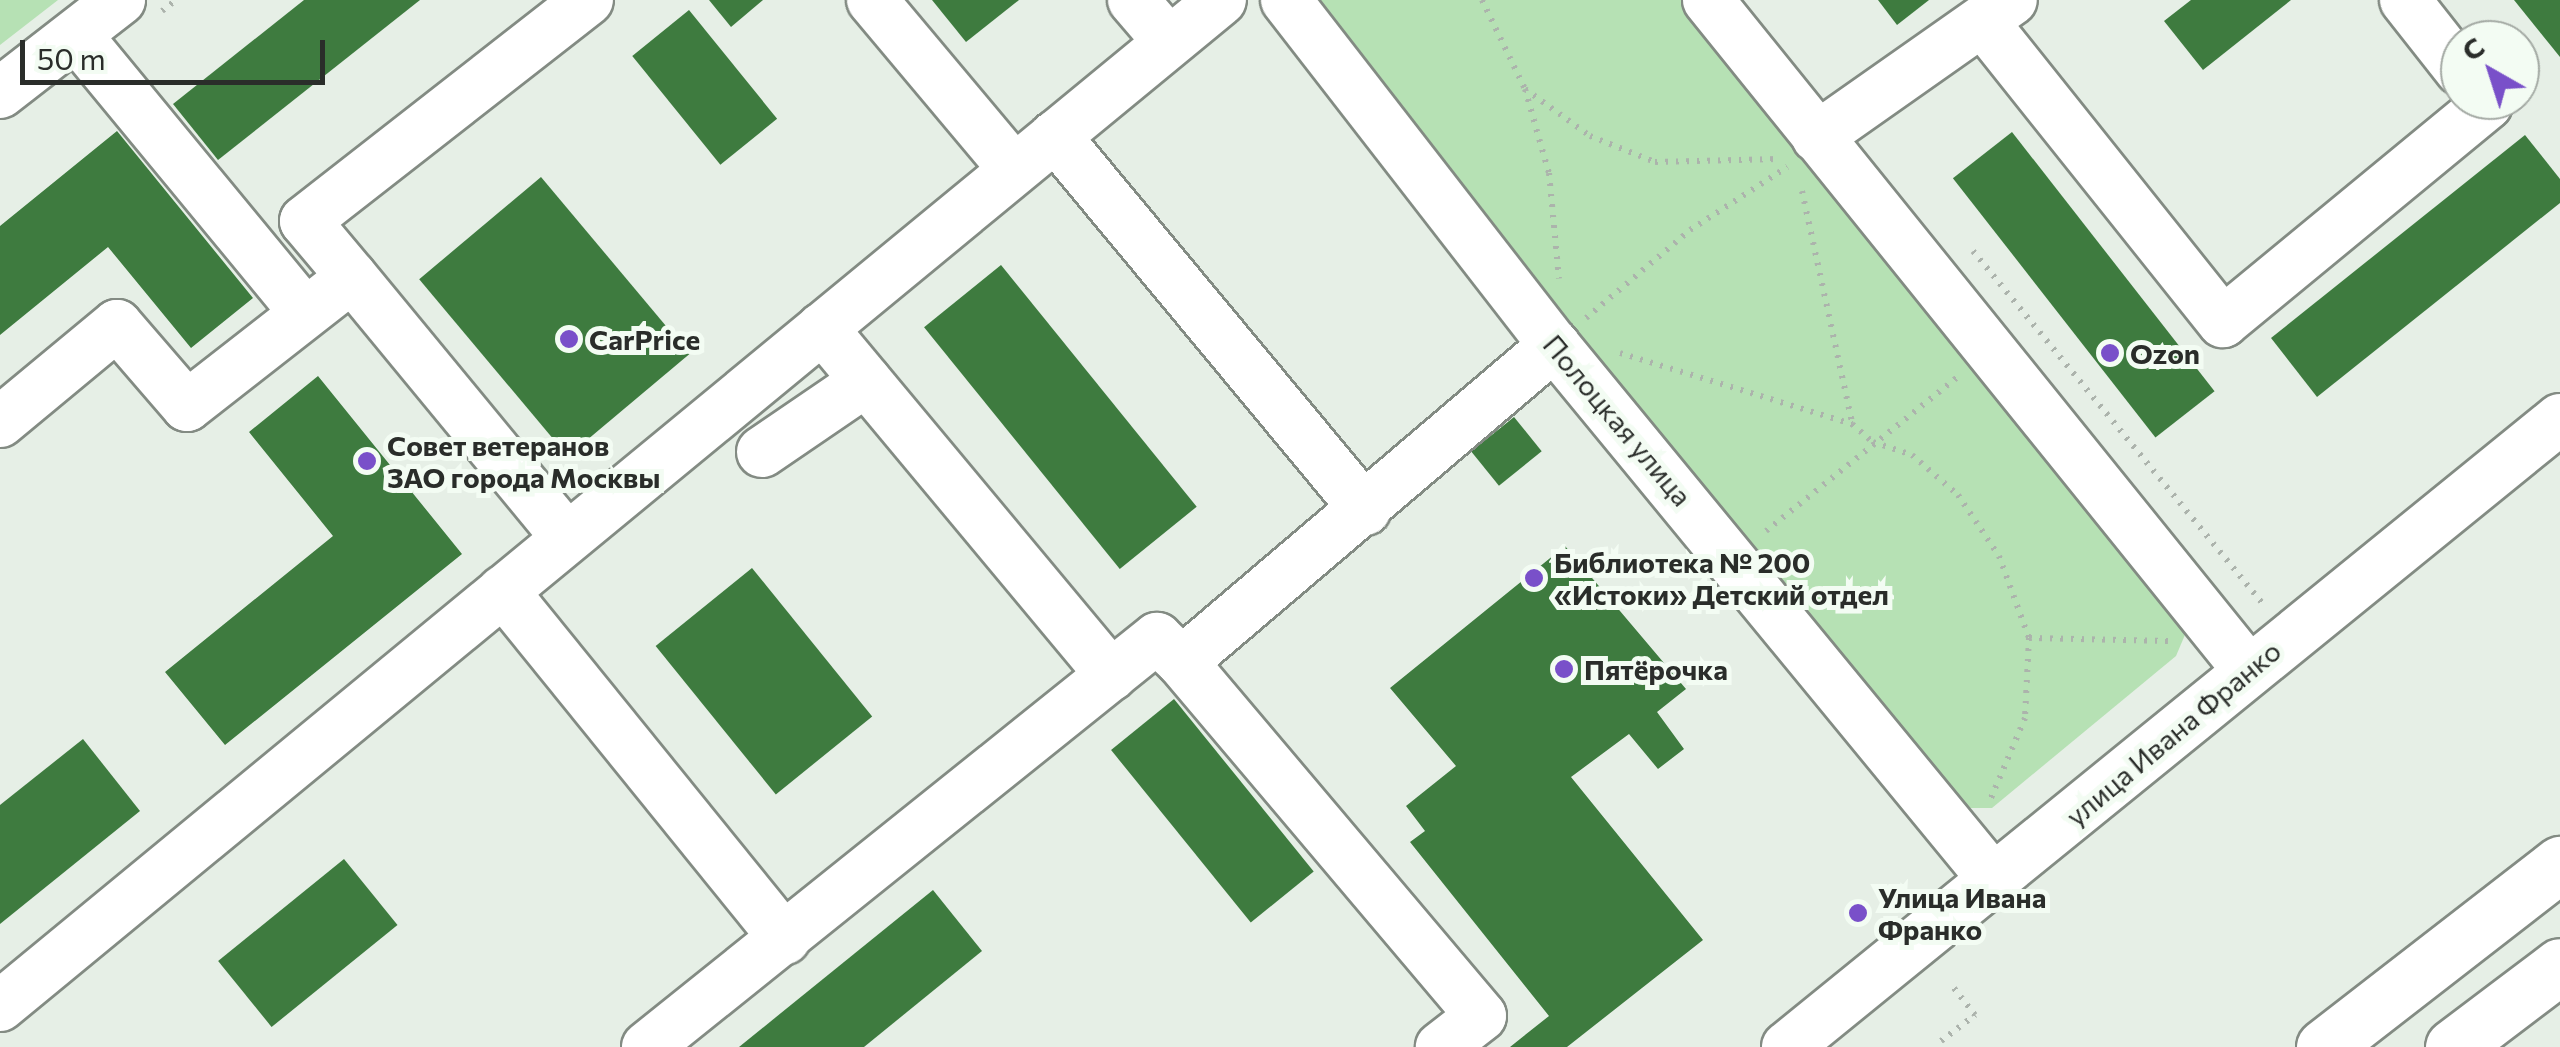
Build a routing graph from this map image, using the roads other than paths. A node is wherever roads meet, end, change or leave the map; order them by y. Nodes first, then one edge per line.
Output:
1 (120, 0) edge
2 (588, 0) edge
3 (872, 0) edge
4 (1134, 0) edge
5 (1221, 0) edge
6 (1286, 0) edge
7 (1708, 0) edge
8 (2405, 0) edge
9 (1998, 12) edge
10 (76, 36) junction
11 (1169, 42) junction
12 (2440, 45) edge
13 (0, 93) edge
14 (2468, 120) edge
15 (1055, 136) junction
16 (1803, 157) junction
17 (1014, 169) junction
18 (305, 221) junction
19 (261, 260) junction
20 (352, 277) junction
21 (306, 313) junction
22 (822, 328) junction
23 (1554, 345) junction
24 (866, 381) junction
25 (2560, 419) edge
26 (0, 422) edge
27 (762, 452) dead end
28 (1366, 510) junction
29 (567, 538) junction
30 (503, 591) junction
31 (1182, 662) junction
32 (2249, 671) junction
33 (1112, 675) junction
34 (2560, 864) edge
35 (1994, 880) junction
36 (785, 939) junction
37 (2560, 966) edge
38 (0, 1006) edge
39 (648, 1047) edge
40 (1441, 1047) edge
41 (1787, 1047) edge
42 (2324, 1047) edge
43 (2454, 1047) edge

1 - 10 street
2 - 18 street
3 - 17 street
4 - 11 street
5 - 11 street
6 - 23 street, Полоцкая улица
7 - 16 street
8 - 12 street
9 - 14 street
9 - 16 street
10 - 13 street
10 - 19 street
11 - 15 street
15 - 17 street
15 - 28 street
16 - 32 street
17 - 22 street
18 - 19 street
18 - 20 street
19 - 21 street
20 - 21 street
20 - 29 street
21 - 26 street
22 - 24 street
22 - 29 street
23 - 28 street
23 - 35 street, Полоцкая улица
24 - 27 street
24 - 33 street
25 - 32 street, улица Ивана Франко
28 - 31 street
29 - 30 street
30 - 36 street
30 - 38 street
31 - 33 street
31 - 40 street
32 - 35 street, улица Ивана Франко
33 - 36 street
34 - 42 main road
35 - 41 street, улица Ивана Франко
36 - 39 street
37 - 43 main road

